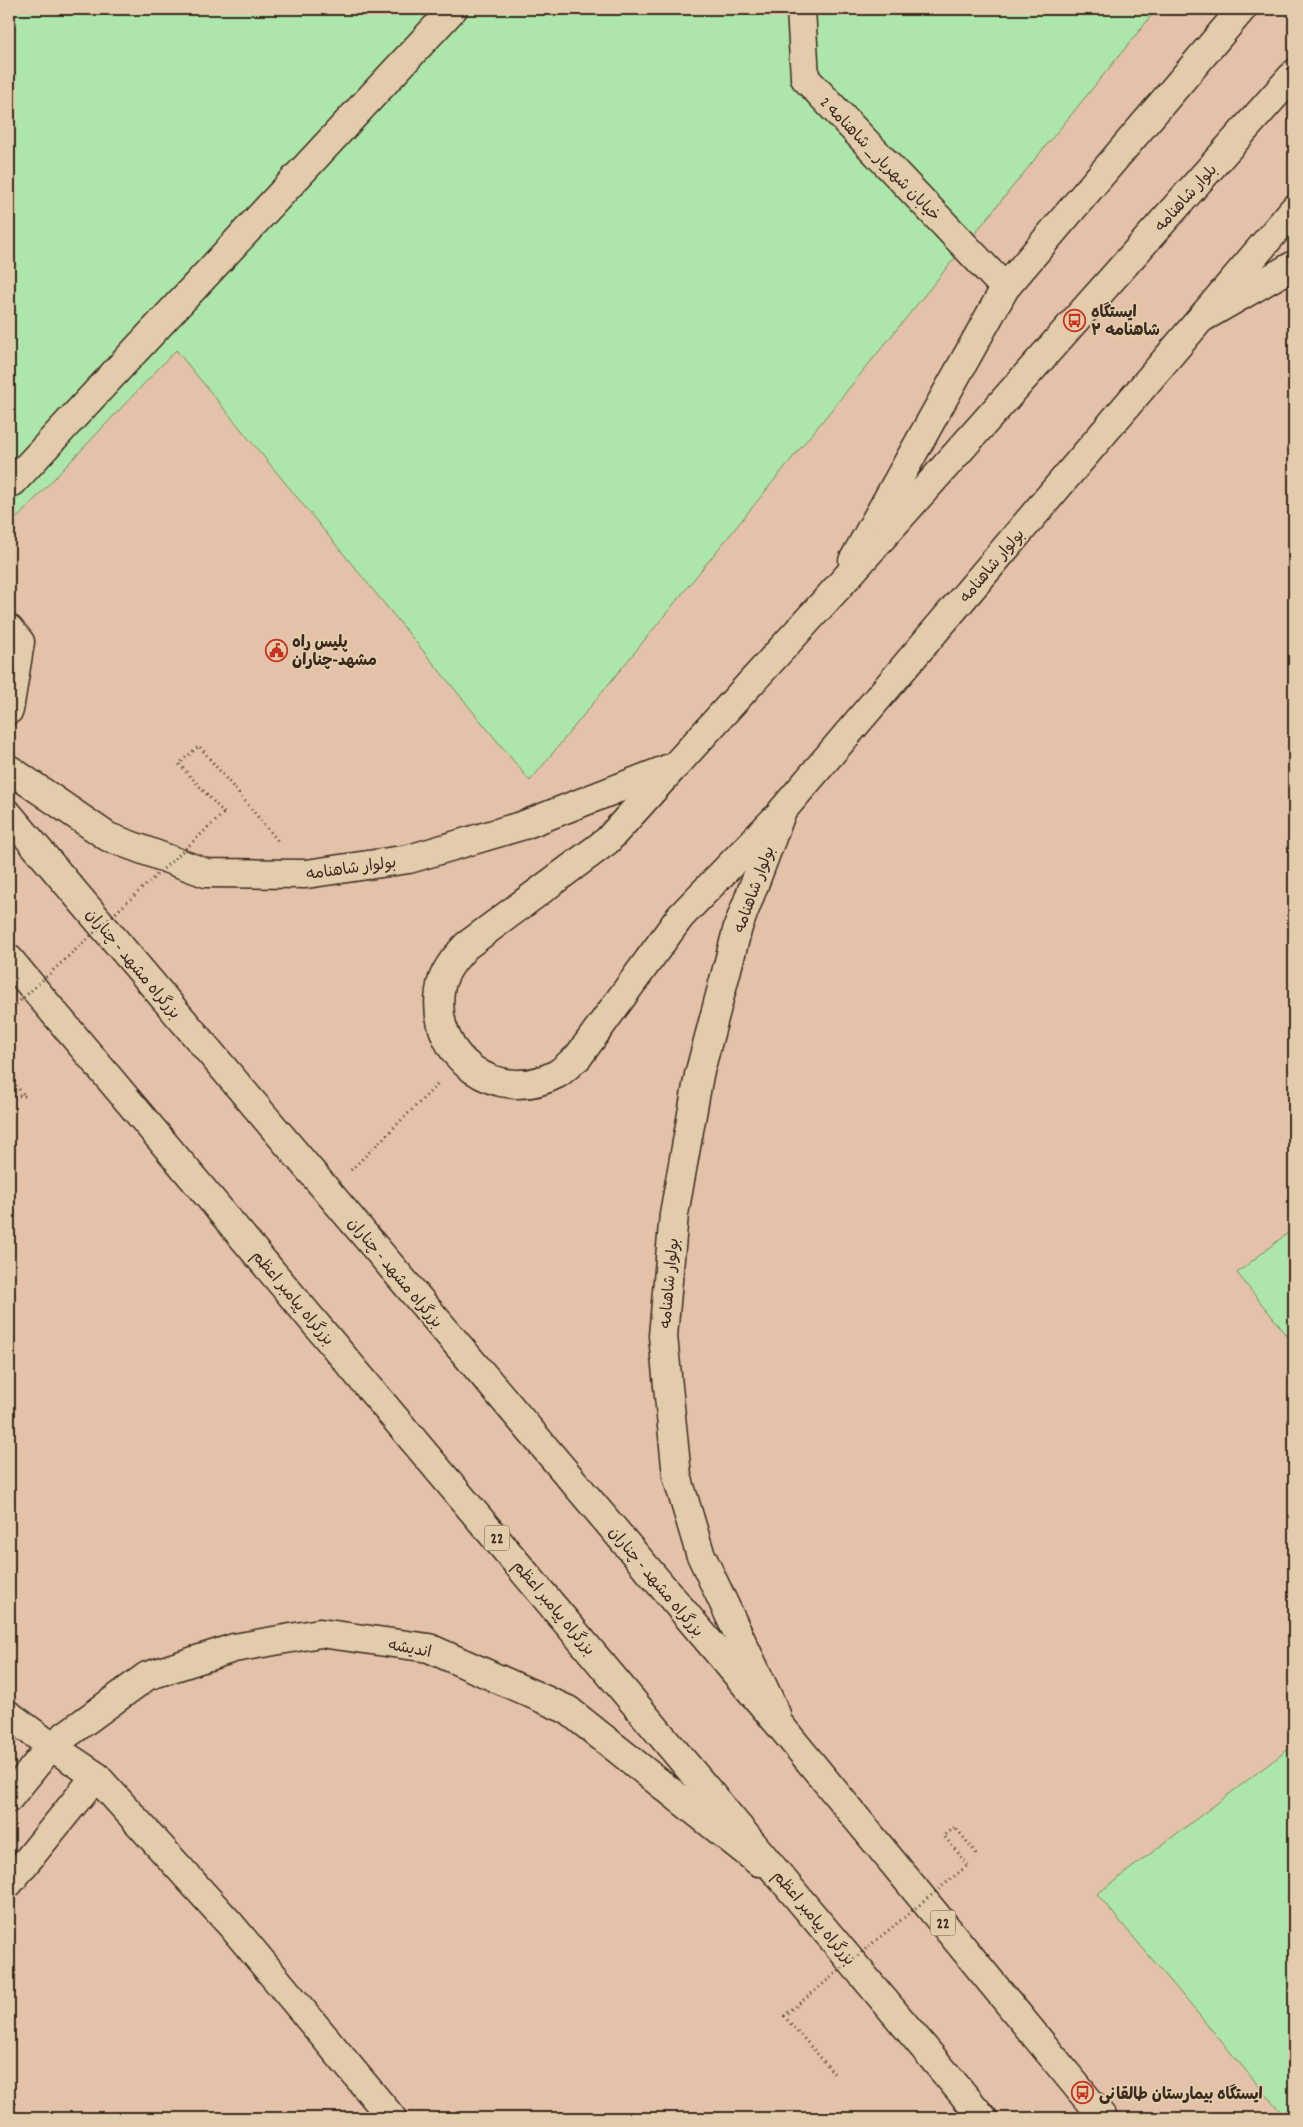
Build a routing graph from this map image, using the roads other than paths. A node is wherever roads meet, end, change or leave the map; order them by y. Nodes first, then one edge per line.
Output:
1 (453, 9) edge
2 (801, 9) edge
3 (1242, 9) edge
4 (1294, 74) edge
5 (1294, 210) edge
6 (1294, 265) edge
7 (1006, 288) junction
8 (1075, 320) joint
9 (1198, 320) junction
10 (13, 482) dead end
11 (839, 586) junction
12 (9, 630) edge
13 (9, 710) edge
14 (675, 766) junction
15 (9, 769) edge
16 (782, 811) junction
17 (9, 815) edge
18 (9, 959) edge
19 (9, 1715) edge
20 (783, 1728) junction
21 (51, 1746) junction
22 (96, 1776) junction
23 (9, 1798) edge
24 (9, 1883) edge
25 (791, 1887) junction
26 (392, 2118) edge
27 (983, 2118) edge
28 (1103, 2118) edge

1 - 10 main road
2 - 7 main road, خیابان شهریار _ شاهنامه 2
3 - 7 main road
4 - 8 main road, بلوار شاهنامه
5 - 9 main road, بولوار شاهنامه
6 - 9 main road
7 - 11 main road
8 - 11 main road, بولوار شاهنامه
9 - 16 main road, بولوار شاهنامه
11 - 14 main road, بولوار شاهنامه
12 - 13 main road
14 - 15 main road, بولوار شاهنامه
14 - 16 main road
16 - 20 main road, بولوار شاهنامه
17 - 20 main road, بزرگراه مشهد - چناران / 22
18 - 25 main road, بزرگراه پیامبر اعظم / 22
19 - 21 main road
20 - 28 main road, 22
21 - 22 main road
21 - 23 main road, اندیشه
21 - 25 main road, اندیشه
22 - 24 main road
22 - 26 main road
25 - 27 main road, بزرگراه پیامبر اعظم / 22

